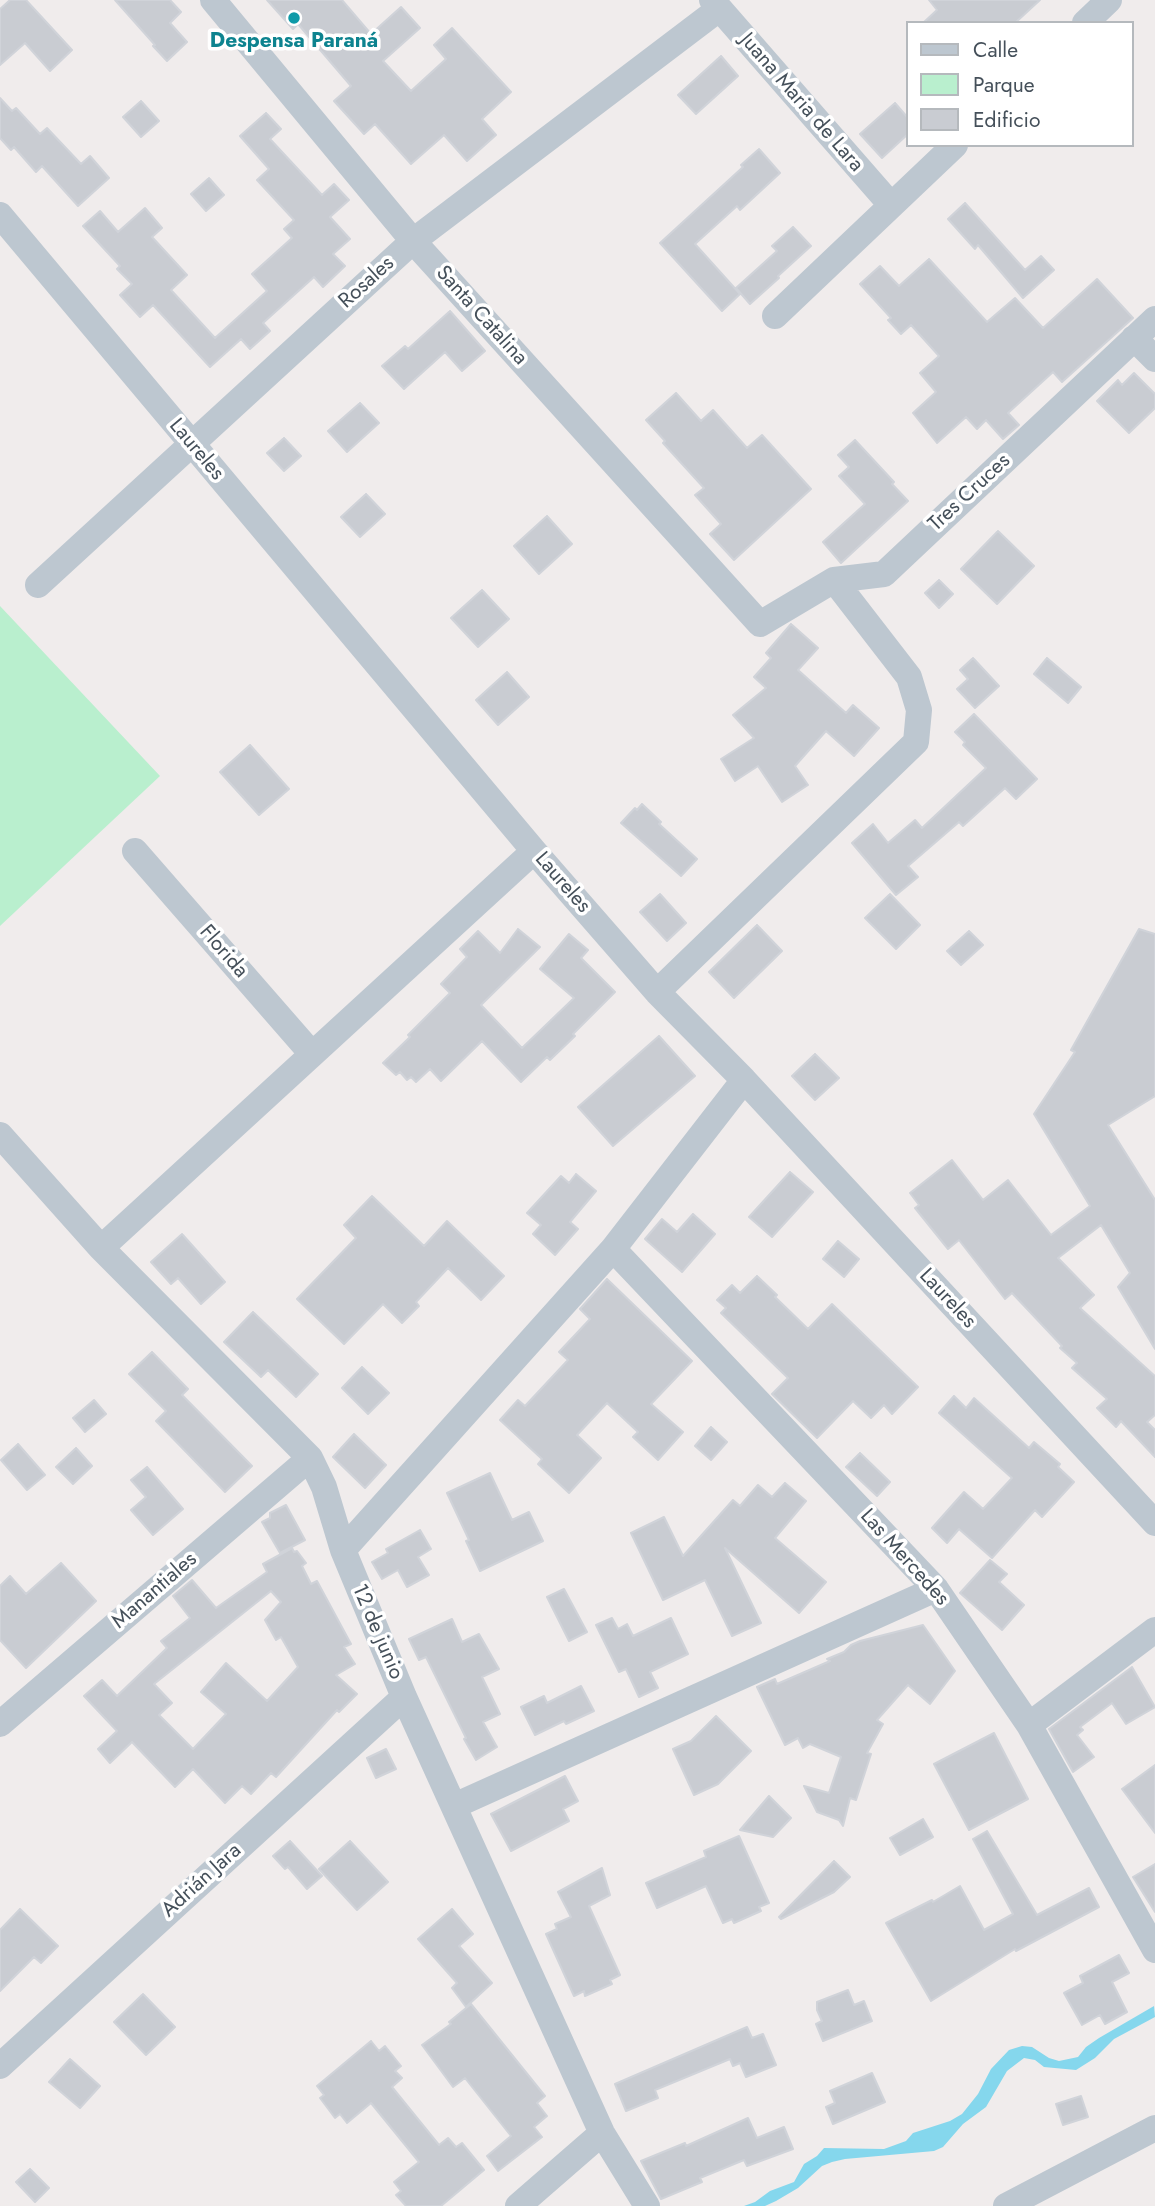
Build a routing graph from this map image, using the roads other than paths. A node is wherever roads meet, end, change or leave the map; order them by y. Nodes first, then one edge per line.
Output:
1 (213, 0) edge
2 (1109, 0) edge
3 (715, 4) edge
4 (1087, 21) edge
5 (953, 147) edge
6 (891, 205) junction
7 (0, 215) edge
8 (413, 241) junction
9 (775, 316) dead end
10 (1155, 319) edge
11 (1134, 338) junction
12 (1155, 359) edge
13 (191, 444) junction
14 (834, 580) junction
15 (38, 585) dead end
16 (760, 624) joint
17 (135, 851) dead end
18 (534, 851) junction
19 (657, 992) junction
20 (312, 1054) junction
21 (744, 1080) junction
22 (0, 1135) edge
23 (101, 1248) junction
24 (613, 1249) junction
25 (310, 1458) junction
26 (1155, 1523) edge
27 (343, 1550) junction
28 (936, 1589) junction
29 (1155, 1630) edge
30 (404, 1697) junction
31 (0, 1724) edge
32 (1029, 1725) junction
33 (454, 1806) junction
34 (1155, 1950) edge
35 (0, 2066) edge
36 (1155, 2129) edge
37 (602, 2133) junction
38 (518, 2206) edge
39 (647, 2206) edge
40 (1006, 2206) edge

1 - 8 street, Santa Catalina
2 - 4 street
3 - 6 street, Juana Maria de Lara
3 - 8 street, Rosales
5 - 6 street
6 - 9 street
7 - 13 street, Laureles
8 - 13 street, Rosales
8 - 16 street, Santa Catalina
10 - 11 street, Tres Cruces
11 - 12 street
11 - 14 street, Tres Cruces
13 - 15 street, Rosales
13 - 18 street, Laureles
14 - 16 street, Tres Cruces
14 - 19 street
17 - 20 street, Florida
18 - 19 street, Laureles
18 - 20 street
19 - 21 street, Laureles
20 - 23 street
21 - 24 street
21 - 26 street, Laureles
22 - 23 street, 12 de junio
23 - 25 street, 12 de junio
24 - 27 street
24 - 28 street, Las Mercedes
25 - 27 street, 12 de junio
25 - 31 street, Manantiales
27 - 30 street, 12 de junio
28 - 32 street, Las Mercedes
28 - 33 street
29 - 32 street
30 - 33 street, 12 de junio
30 - 35 street, Adrián Jara
32 - 34 street, Las Mercedes
33 - 37 street, 12 de junio
36 - 40 street
37 - 38 street
37 - 39 street, 12 de junio

